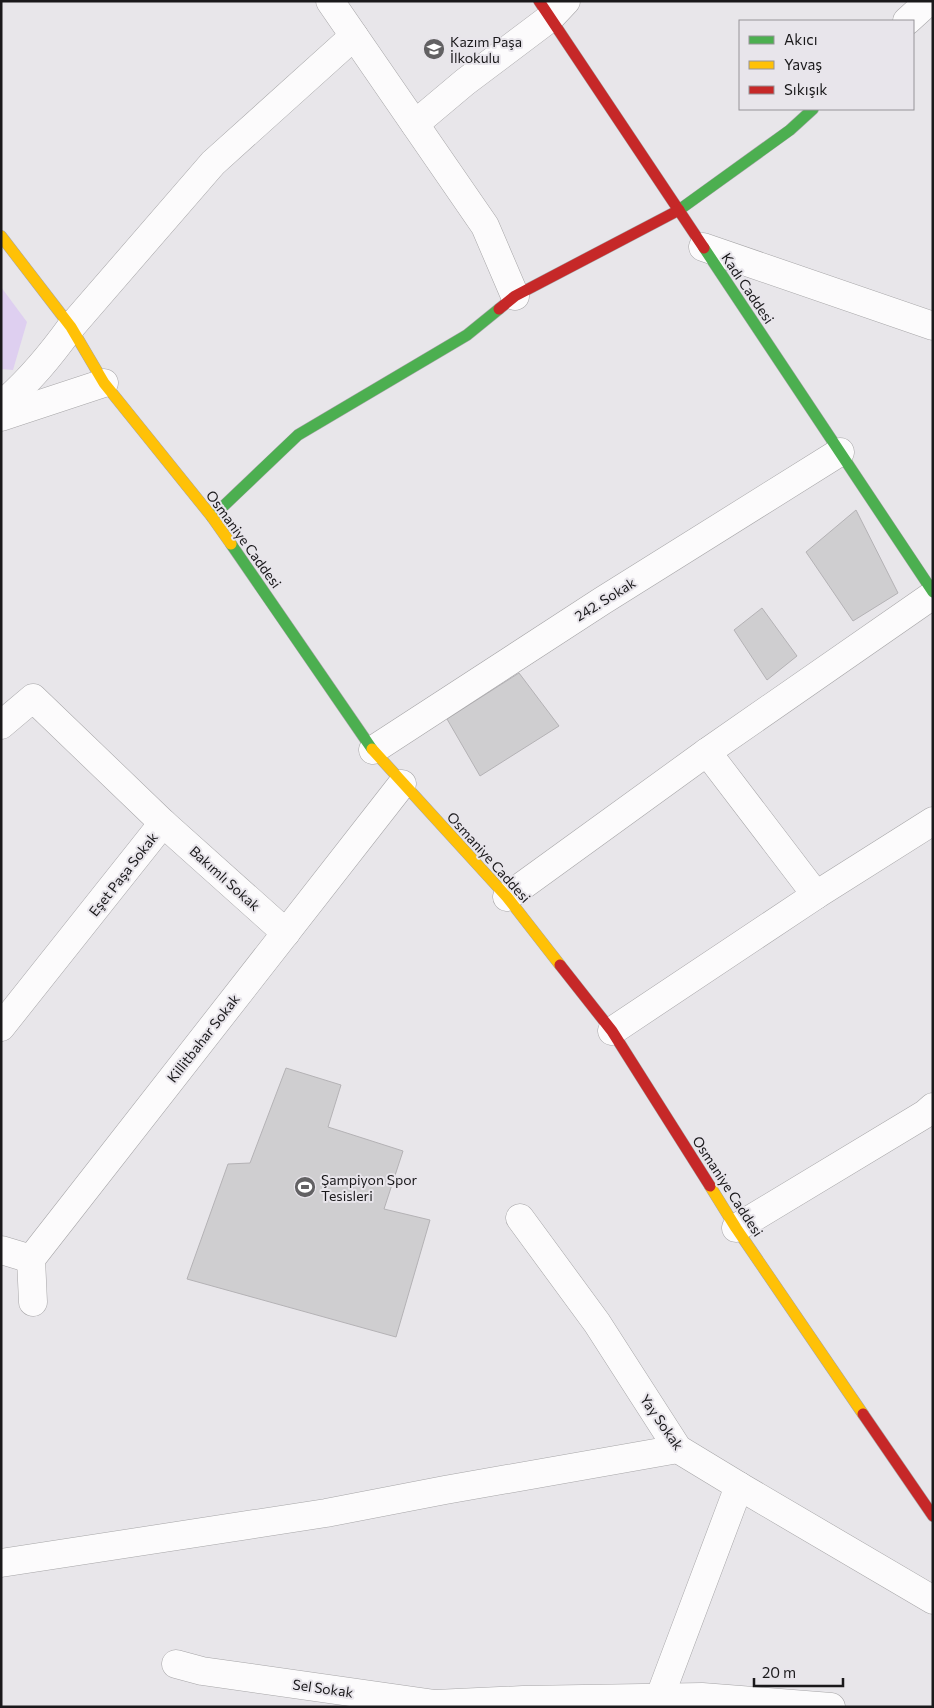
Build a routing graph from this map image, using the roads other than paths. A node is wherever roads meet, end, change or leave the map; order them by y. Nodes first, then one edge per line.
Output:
1 (330, 1) edge
2 (929, 1) edge
3 (552, 7) edge
4 (908, 20) edge
5 (354, 36) junction
6 (812, 110) edge
7 (415, 124) junction
8 (679, 210) junction
9 (1, 236) edge
10 (703, 247) junction
11 (514, 296) junction
12 (933, 326) edge
13 (71, 327) junction
14 (104, 383) junction
15 (1, 405) edge
16 (1, 417) edge
17 (840, 452) junction
18 (212, 517) junction
19 (933, 594) edge
20 (1, 724) edge
21 (373, 750) junction
22 (707, 752) junction
23 (402, 784) junction
24 (933, 821) edge
25 (163, 823) junction
26 (816, 895) junction
27 (507, 897) junction
28 (286, 933) junction
29 (1, 1028) edge
30 (612, 1032) junction
31 (933, 1107) edge
32 (520, 1218) dead end
33 (736, 1228) junction
34 (1, 1250) edge
35 (31, 1259) junction
36 (33, 1302) dead end
37 (678, 1449) junction
38 (739, 1486) junction
39 (933, 1516) edge
40 (1, 1562) edge
41 (933, 1600) edge
42 (176, 1664) dead end
43 (658, 1702) edge
44 (831, 1707) edge

1 - 5 street
2 - 4 street
3 - 7 street
3 - 8 street, Kadı Caddesi
5 - 7 street
5 - 13 street
6 - 8 street
7 - 11 street
8 - 10 street, Kadı Caddesi
8 - 11 street
9 - 13 street, Osmaniye Caddesi
10 - 12 street
10 - 17 street, Kadı Caddesi
11 - 18 street
13 - 14 street, Osmaniye Caddesi
13 - 15 street
14 - 16 street
14 - 18 street, Osmaniye Caddesi
17 - 19 street, Kadı Caddesi
17 - 21 street, 242. Sokak
18 - 21 street, Osmaniye Caddesi
19 - 22 street
20 - 25 street, Eşet Paşa Sokak
21 - 23 street, Osmaniye Caddesi
22 - 26 street
22 - 27 street
23 - 27 street, Osmaniye Caddesi
23 - 28 street, Killitbahar Sokak
24 - 26 street
25 - 28 street, Bakımlı Sokak
25 - 29 street, Eşet Paşa Sokak
26 - 30 street
27 - 30 street, Osmaniye Caddesi
28 - 35 street, Killitbahar Sokak
30 - 33 street, Osmaniye Caddesi
31 - 33 street
32 - 37 street, Yay Sokak
33 - 39 street, Osmaniye Caddesi
34 - 35 street
35 - 36 street
37 - 38 street, Yay Sokak
37 - 40 street
38 - 41 street, Yay Sokak
38 - 43 street
42 - 43 street, Sel Sokak
43 - 44 street, Sel Sokak

